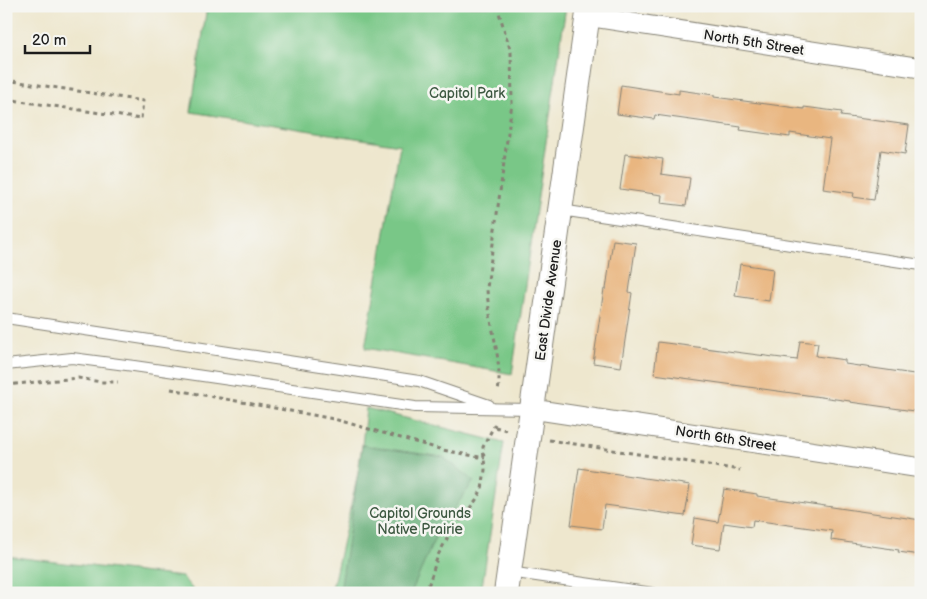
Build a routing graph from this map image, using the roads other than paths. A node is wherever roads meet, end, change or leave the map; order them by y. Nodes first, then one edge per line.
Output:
1 (588, 11) edge
2 (921, 68) edge
3 (561, 210) junction
4 (921, 265) edge
5 (6, 318) edge
6 (6, 365) edge
7 (497, 408) junction
8 (532, 409) junction
9 (921, 468) edge
10 (507, 582) edge
11 (653, 593) edge

1 - 2 street, North 5th Street
1 - 3 street, East Divide Avenue
3 - 4 lane
3 - 8 street, East Divide Avenue
5 - 7 lane
6 - 7 lane
7 - 8 lane
8 - 9 street, North 6th Street
8 - 10 street, East Divide Avenue
10 - 11 lane

